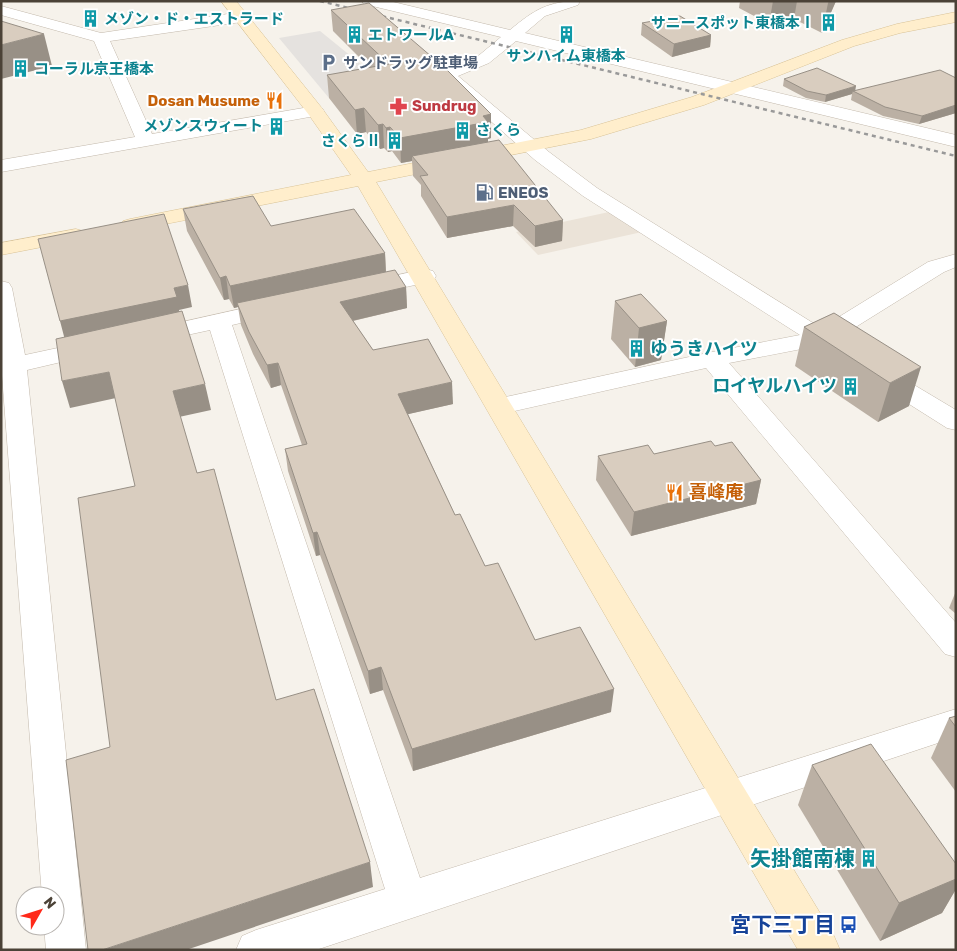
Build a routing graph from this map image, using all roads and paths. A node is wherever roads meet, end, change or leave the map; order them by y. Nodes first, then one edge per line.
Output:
1 (369, 1) edge
2 (573, 2) edge
3 (235, 9) edge
4 (1, 10) edge
5 (956, 17) edge
6 (514, 36) junction
7 (101, 38) junction
8 (733, 88) junction
9 (316, 111) junction
10 (146, 140) junction
11 (956, 141) edge
12 (530, 147) junction
13 (1, 166) edge
14 (365, 179) junction
15 (117, 227) edge
16 (98, 231) edge
17 (1, 250) edge
18 (956, 260) edge
19 (425, 276) junction
20 (1, 288) edge
21 (344, 294) edge
22 (296, 304) edge
23 (219, 321) junction
24 (822, 338) junction
25 (712, 359) junction
26 (14, 365) junction
27 (501, 406) junction
28 (956, 422) edge
29 (956, 645) edge
30 (956, 723) edge
31 (730, 797) junction
32 (408, 900) junction
33 (66, 950) edge
34 (256, 950) edge
35 (820, 950) edge

1 - 6 street
2 - 6 street
3 - 7 street
3 - 9 street
4 - 7 street
5 - 8 street
6 - 8 street
6 - 12 street
7 - 10 street
8 - 11 street
8 - 12 street
9 - 10 street
9 - 14 street
10 - 13 street
12 - 14 street
12 - 24 street
14 - 15 street
14 - 19 street
16 - 17 street
18 - 24 street
19 - 21 street
19 - 27 street
20 - 26 street
22 - 23 street
23 - 26 street
23 - 32 street
24 - 25 street
24 - 28 street
25 - 27 street
25 - 29 street
26 - 33 street
27 - 31 street
30 - 31 street
31 - 32 street
31 - 35 street
32 - 34 street

